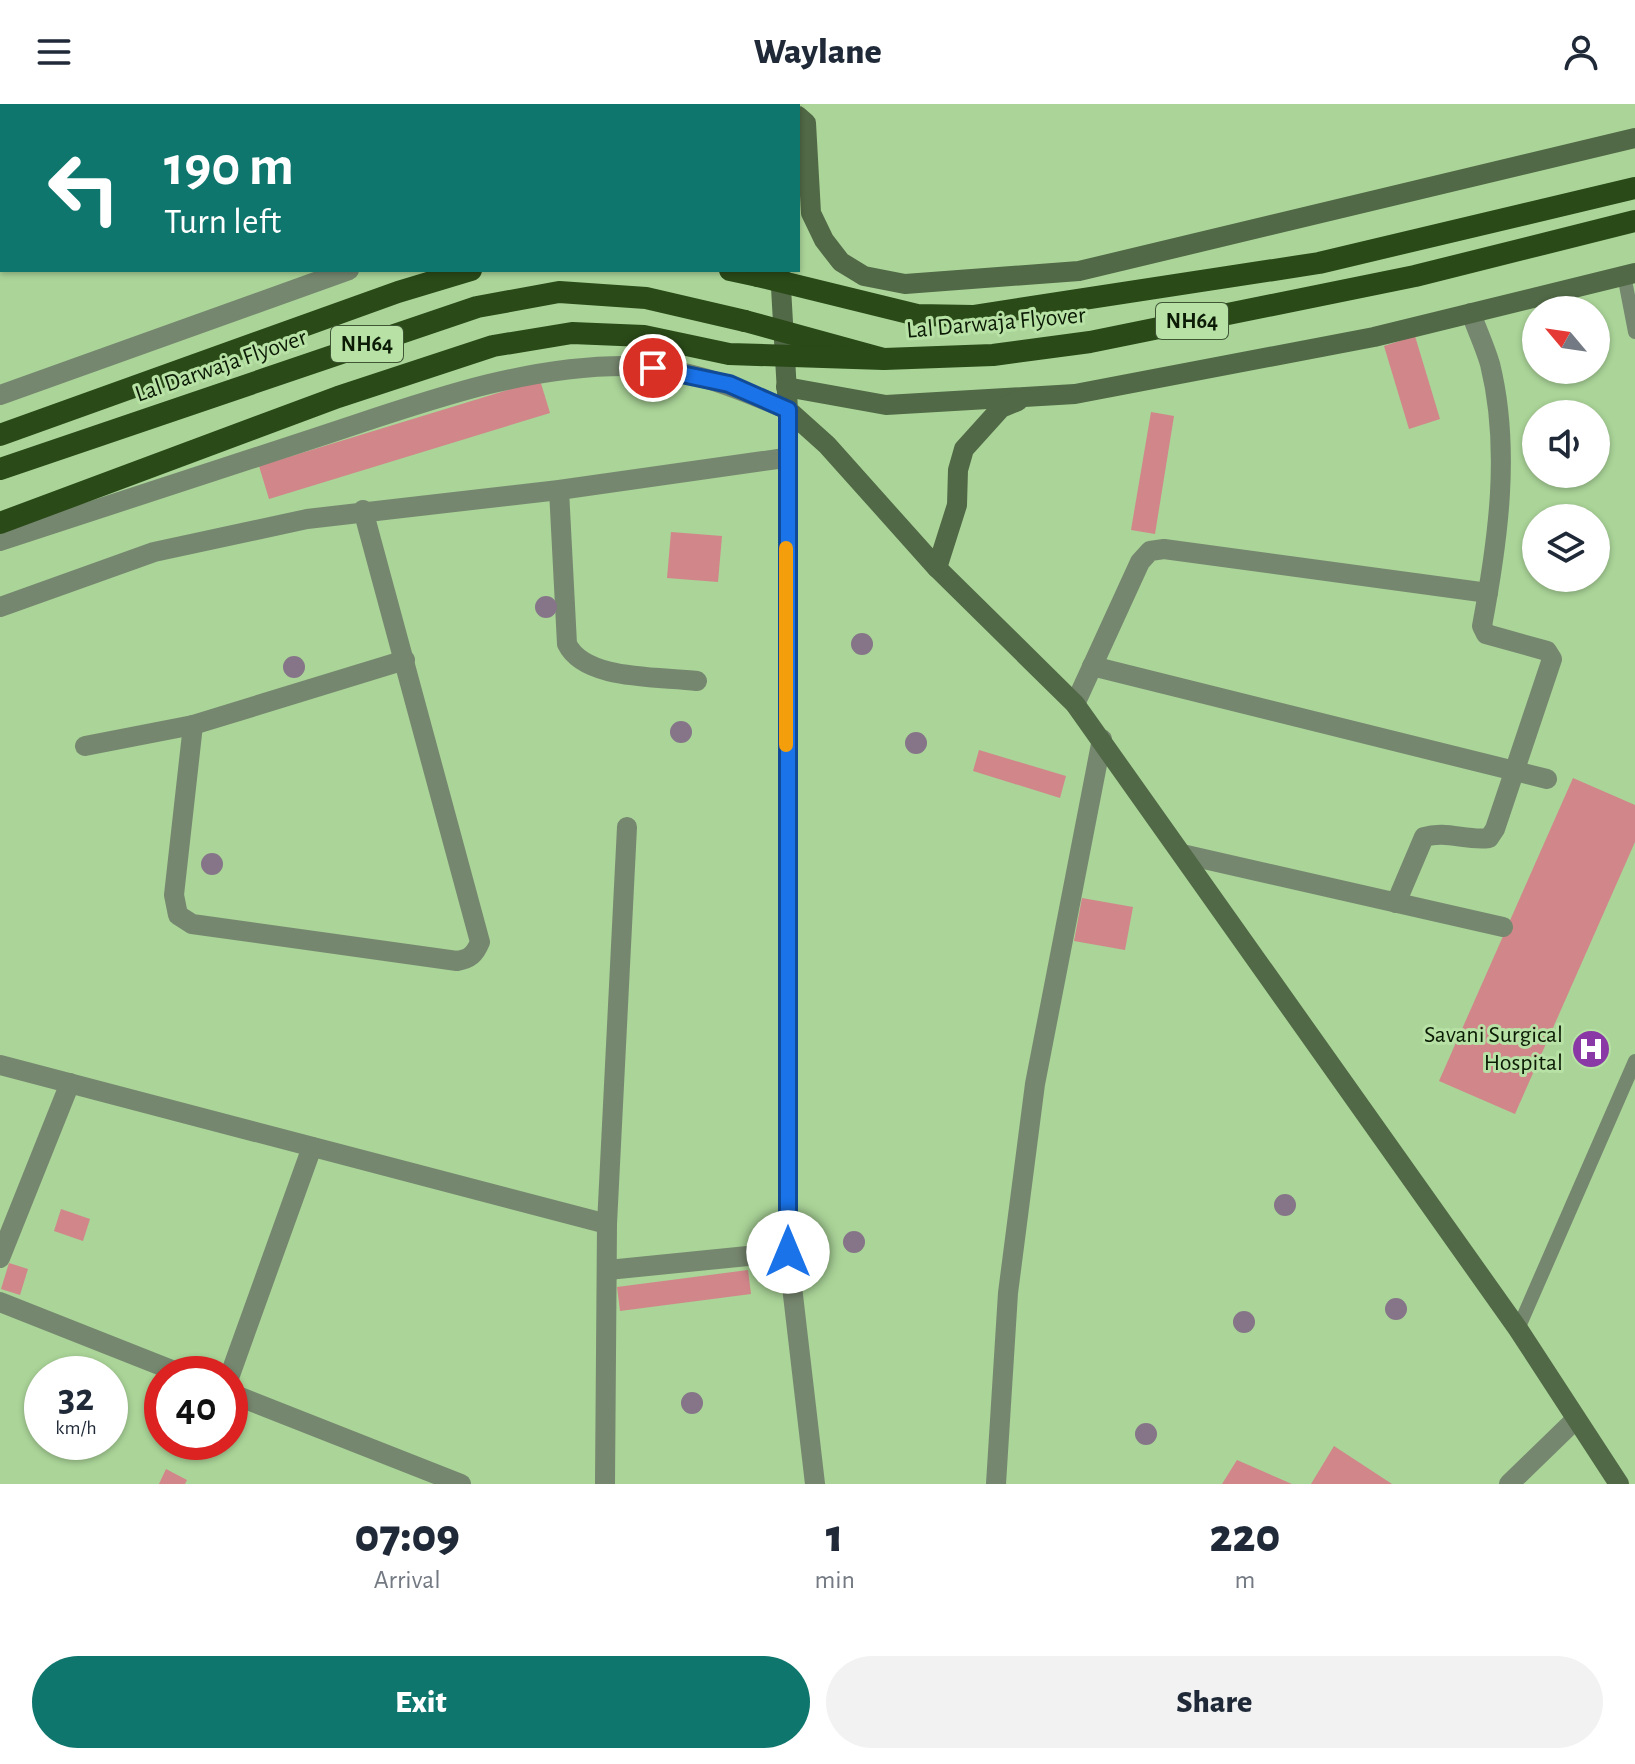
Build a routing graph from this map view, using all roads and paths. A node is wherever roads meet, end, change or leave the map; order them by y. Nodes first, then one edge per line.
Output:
1 (800, 118) edge
2 (1635, 138) edge
3 (1635, 188) edge
4 (1635, 221) edge
5 (343, 272) edge
6 (464, 272) edge
7 (738, 272) edge
8 (780, 272) edge
9 (1629, 274) edge
10 (1471, 313) junction
11 (1635, 332) edge
12 (884, 359) junction
13 (786, 387) junction
14 (0, 395) edge
15 (1029, 397) junction
16 (788, 410) junction
17 (0, 435) edge
18 (785, 458) junction
19 (0, 469) edge
20 (559, 490) junction
21 (363, 510) junction
22 (0, 523) edge
23 (0, 541) edge
24 (937, 568) junction
25 (1488, 593) junction
26 (0, 607) edge
27 (405, 660) junction
28 (1092, 666) junction
29 (697, 681) dead end
30 (1075, 704) junction
31 (193, 725) junction
32 (1102, 739) junction
33 (85, 746) dead end
34 (1517, 772) junction
35 (1547, 779) dead end
36 (627, 827) dead end
37 (1182, 854) junction
38 (1396, 903) junction
39 (1503, 927) dead end
40 (1635, 1061) edge
41 (0, 1065) edge
42 (70, 1083) junction
43 (312, 1147) junction
44 (607, 1224) junction
45 (788, 1252) junction
46 (0, 1258) edge
47 (608, 1270) junction
48 (0, 1302) edge
49 (1518, 1329) junction
50 (237, 1356) edge
51 (144, 1359) edge
52 (248, 1400) edge
53 (1576, 1419) junction
54 (461, 1484) edge
55 (605, 1484) edge
56 (815, 1484) edge
57 (996, 1484) edge
58 (1509, 1484) edge
59 (1619, 1484) edge

1 - 2 main road
3 - 7 highway, Lal Darwaja Flyover / NH64, bridge
4 - 12 highway, Lal Darwaja Flyover / NH64, bridge
5 - 14 street
6 - 17 highway, Lal Darwaja Flyover / NH64
8 - 13 main road
9 - 10 main road
9 - 11 lane
10 - 15 main road
10 - 25 street
12 - 19 highway, Lal Darwaja Flyover / NH64, bridge
12 - 22 highway, bridge
13 - 15 main road
13 - 16 main road
15 - 24 main road
16 - 18 street
16 - 23 street
16 - 24 main road
18 - 20 street
18 - 45 street
20 - 21 street
20 - 29 street
21 - 26 street
21 - 27 street
24 - 30 main road
25 - 28 street
25 - 34 street
27 - 31 street
27 - 31 street
28 - 30 street
28 - 34 street
30 - 32 main road
31 - 33 street
32 - 37 main road
32 - 57 street
34 - 35 street
34 - 38 street
36 - 44 street
37 - 38 street
37 - 49 main road
38 - 39 street
40 - 49 lane
41 - 42 street
42 - 43 street
42 - 46 street
43 - 44 street
43 - 50 street
44 - 47 street
45 - 47 street
45 - 56 street
47 - 55 street
48 - 51 street
49 - 53 main road
52 - 54 street
53 - 58 street
53 - 59 main road

